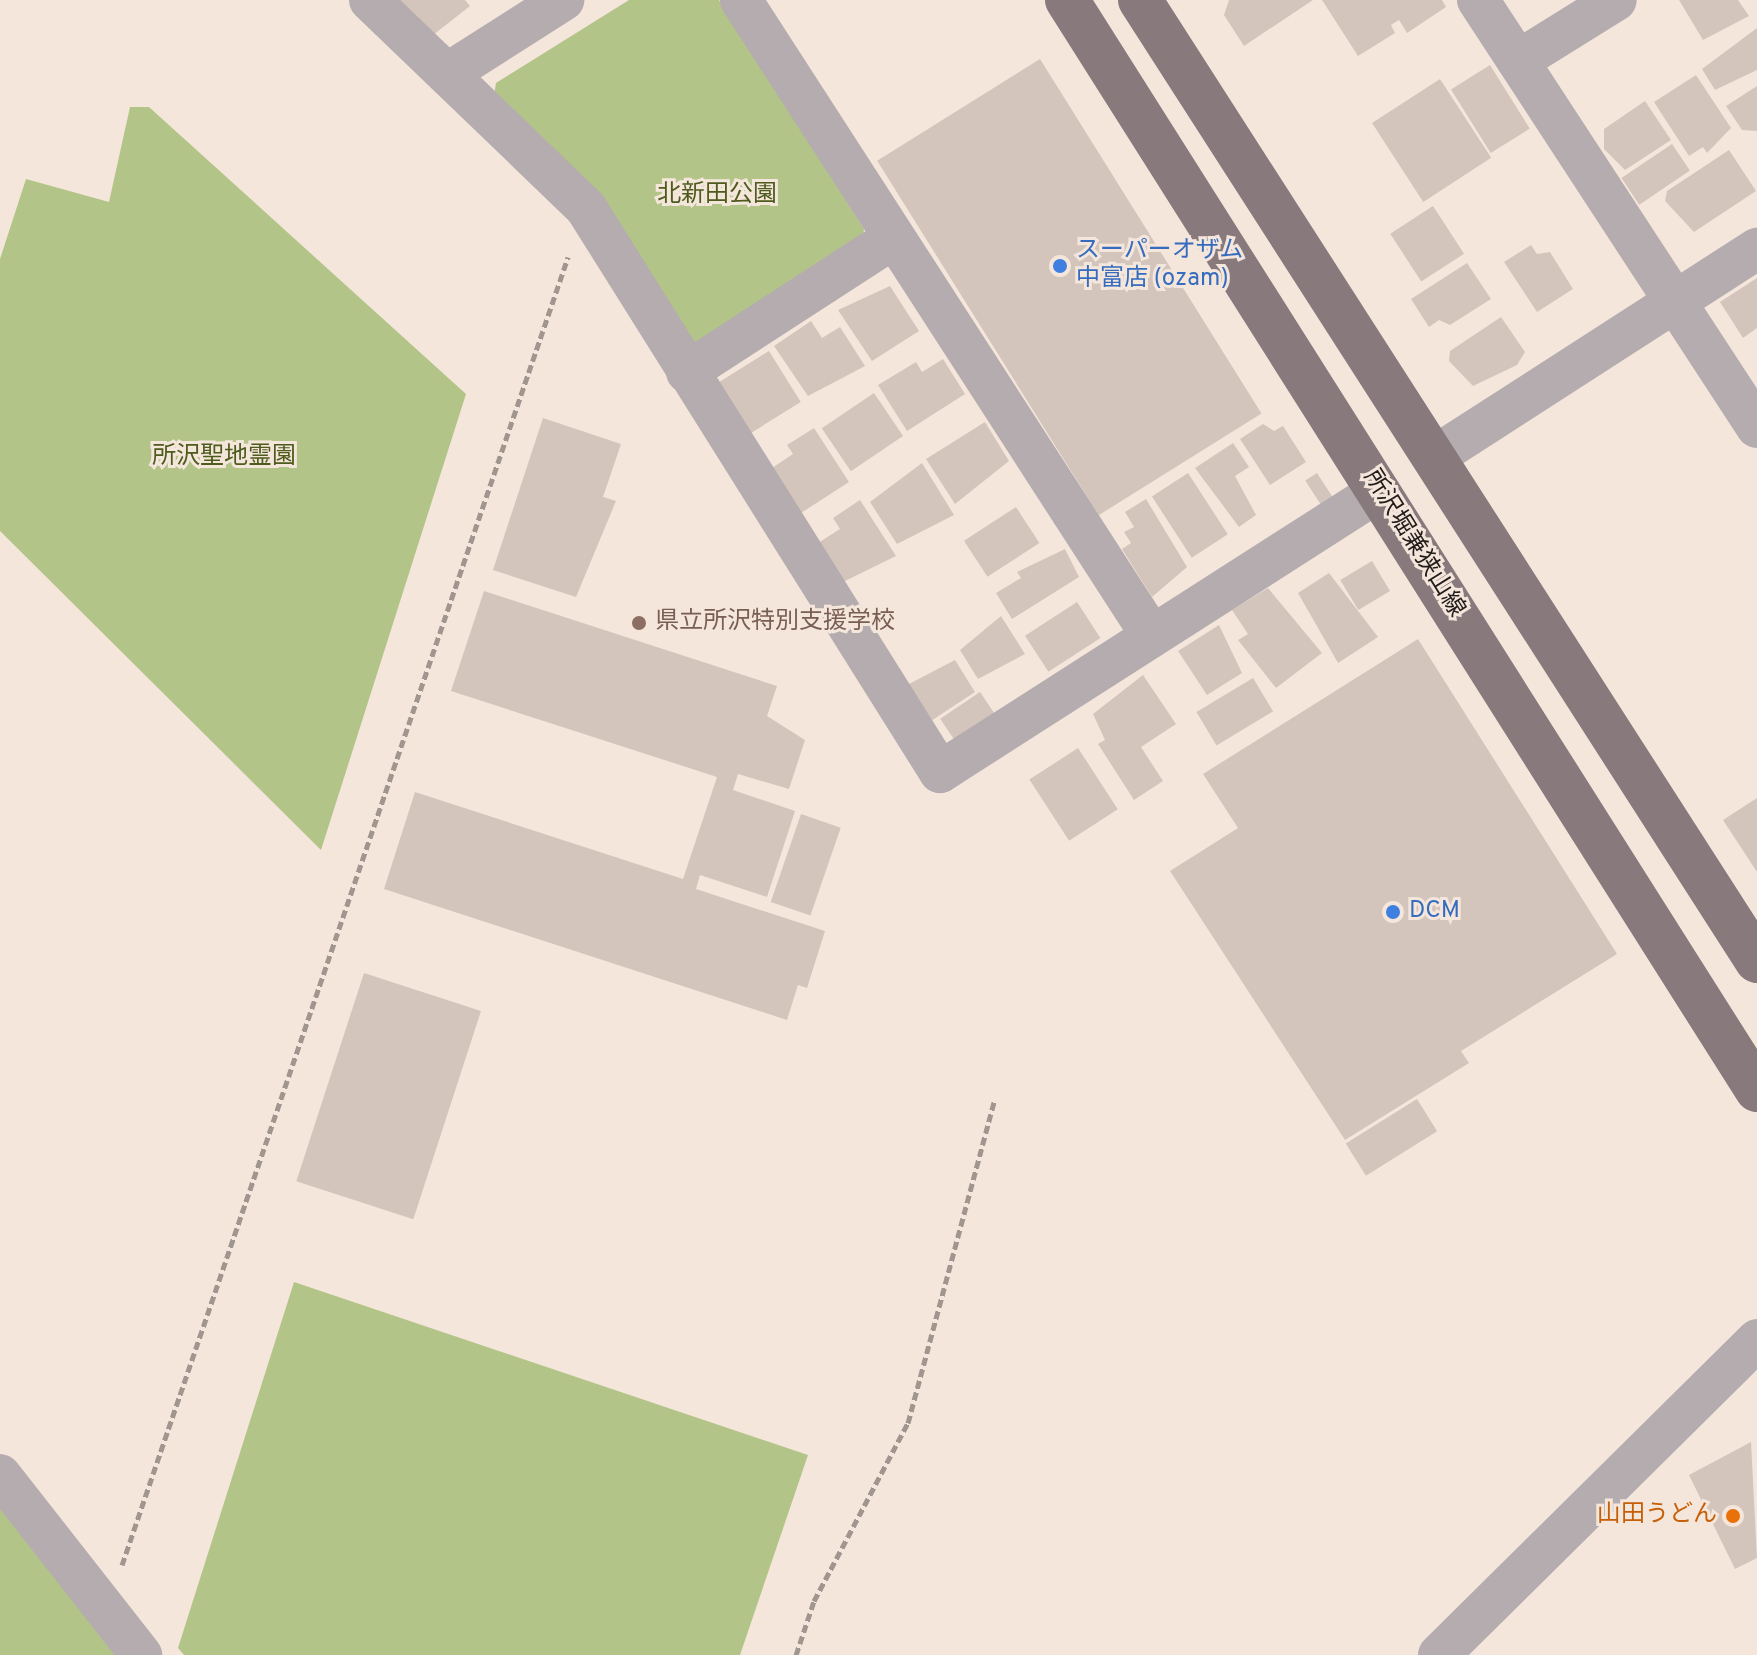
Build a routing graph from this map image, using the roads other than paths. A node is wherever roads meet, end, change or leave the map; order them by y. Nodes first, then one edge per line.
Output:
1 (370, 0) edge
2 (563, 0) edge
3 (741, 0) edge
4 (1067, 0) edge
5 (1140, 0) edge
6 (1478, 0) edge
7 (1616, 0) edge
8 (1518, 61) junction
9 (447, 74) junction
10 (893, 238) junction
11 (1757, 249) edge
12 (1676, 301) junction
13 (687, 372) junction
14 (1757, 427) edge
15 (1437, 455) junction
16 (1379, 491) junction
17 (1152, 636) junction
18 (1757, 961) edge
19 (1757, 1090) edge
20 (1757, 1340) edge
21 (0, 1475) edge
22 (141, 1655) edge
23 (1439, 1655) edge

1 - 9 street
2 - 9 street
3 - 10 street
4 - 16 main road, 所沢堀兼狭山線
5 - 15 main road
6 - 8 street
7 - 8 street
8 - 12 street
9 - 13 street
10 - 13 street
10 - 17 street
11 - 12 street
12 - 14 street
12 - 15 street
13 - 17 street
15 - 18 main road
16 - 17 street
16 - 19 main road, 所沢堀兼狭山線
20 - 23 street
21 - 22 street

